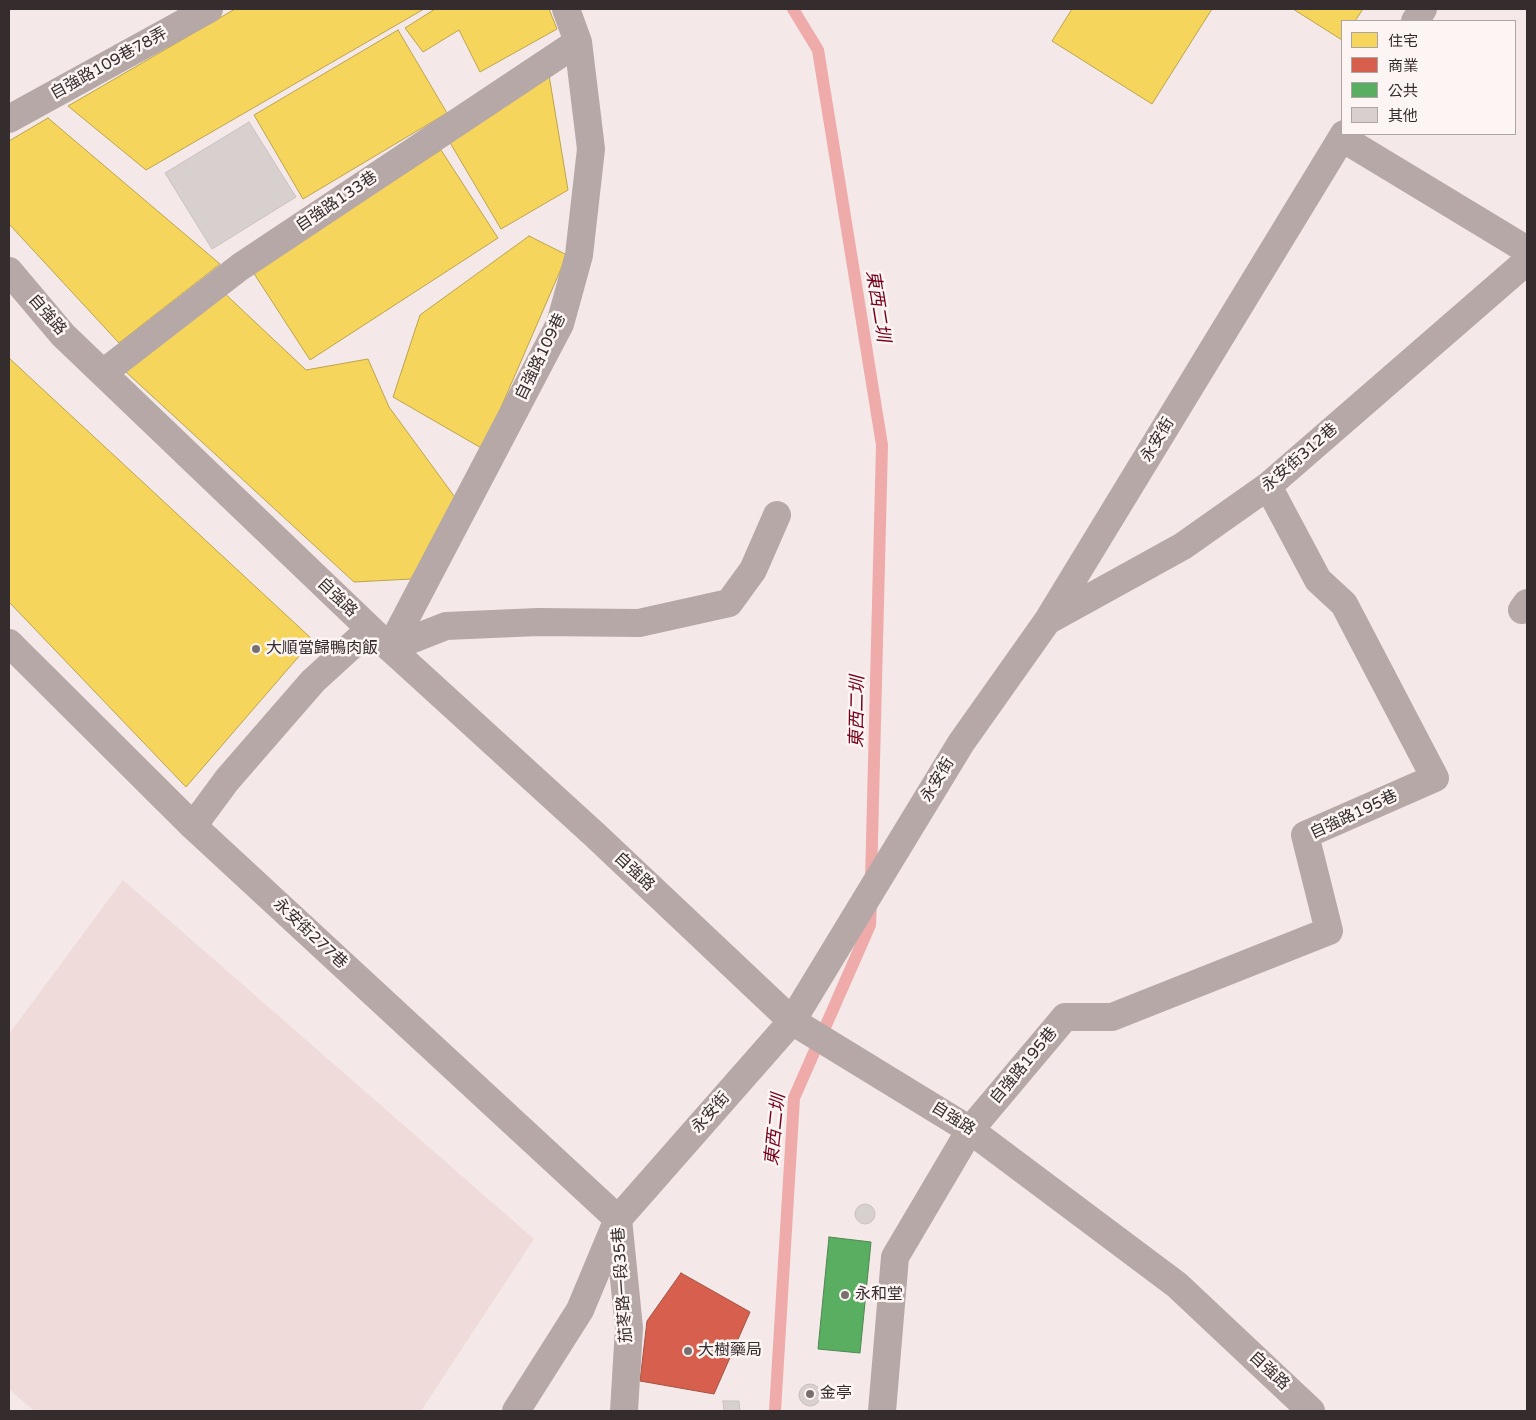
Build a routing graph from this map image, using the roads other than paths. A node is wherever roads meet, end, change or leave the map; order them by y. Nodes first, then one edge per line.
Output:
1 (209, 9) edge
2 (566, 9) edge
3 (1423, 9) edge
4 (1416, 20) edge
5 (578, 42) junction
6 (9, 120) edge
7 (1343, 136) edge
8 (1527, 250) edge
9 (1527, 261) edge
10 (9, 272) edge
11 (103, 373) junction
12 (1268, 486) junction
13 (777, 515) dead end
14 (1048, 620) junction
15 (370, 629) junction
16 (9, 643) edge
17 (390, 648) junction
18 (193, 826) junction
19 (792, 1021) junction
20 (970, 1130) junction
21 (618, 1219) junction
22 (516, 1411) edge
23 (624, 1411) edge
24 (882, 1411) edge
25 (1311, 1411) edge

1 - 6 street, 自強路109巷78弄
2 - 5 street, 自強路109巷
3 - 4 street
5 - 11 street, 自強路133巷
5 - 17 street, 自強路109巷
7 - 8 street
7 - 14 street, 永安街
9 - 12 street, 永安街312巷
10 - 11 street, 自強路
11 - 15 street, 自強路
12 - 14 street, 永安街312巷
12 - 20 street, 自強路195巷
13 - 17 street
14 - 19 street, 永安街
15 - 17 street, 自強路
15 - 18 street
16 - 18 street, 永安街277巷
17 - 19 street, 自強路
18 - 21 street, 永安街277巷
19 - 20 street, 自強路
19 - 21 street, 永安街
20 - 24 street
20 - 25 street, 自強路
21 - 22 street, 永安街
21 - 23 street, 茄苳路一段35巷

